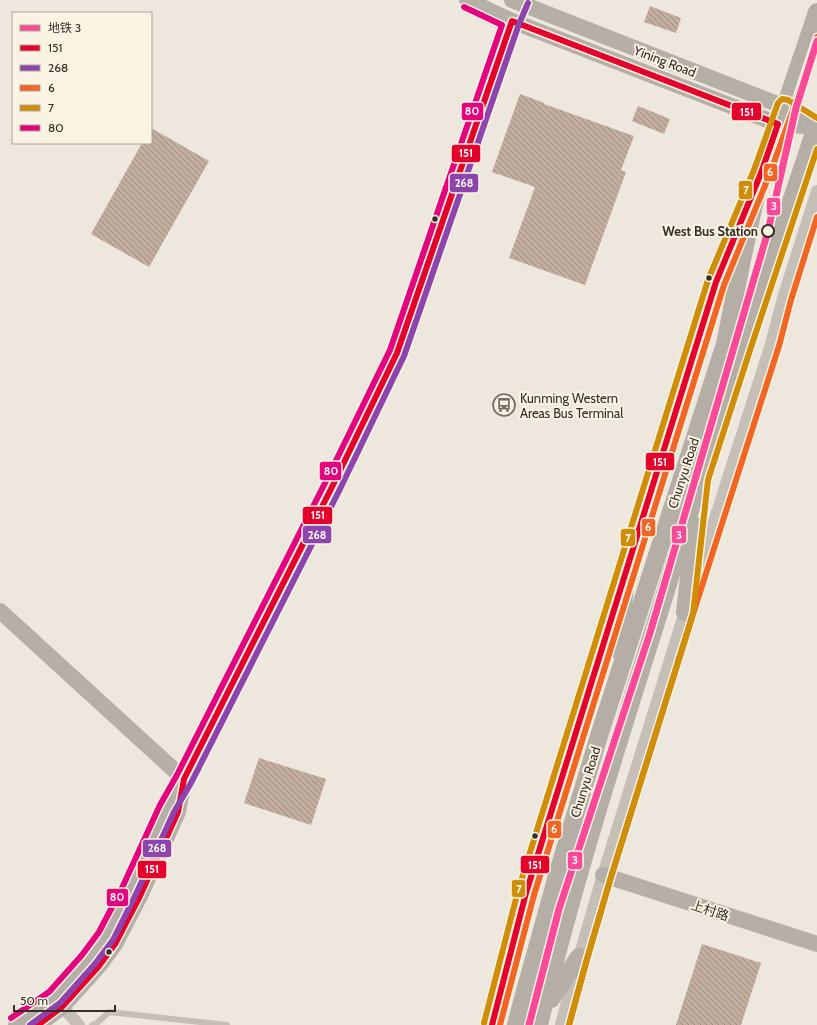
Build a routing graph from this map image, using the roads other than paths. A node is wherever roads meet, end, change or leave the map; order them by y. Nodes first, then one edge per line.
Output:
1 (467, 0) edge
2 (516, 8) edge
3 (817, 12) edge
4 (785, 107) junction
5 (778, 124) junction
6 (817, 126) edge
7 (760, 173) junction
8 (816, 196) edge
9 (700, 478) junction
10 (627, 568) junction
11 (0, 611) edge
12 (685, 612) junction
13 (614, 691) junction
14 (184, 779) junction
15 (603, 875) junction
16 (817, 944) edge
17 (579, 957) junction
18 (58, 1002) junction
19 (541, 1018) edge
20 (16, 1025) edge
21 (38, 1025) edge
22 (79, 1025) edge
23 (92, 1025) edge
24 (227, 1025) edge
25 (492, 1025) edge
26 (516, 1025) edge
27 (561, 1025) edge

1 - 2 main road, Yining Road
2 - 4 main road, Yining Road
2 - 5 main road, Yining Road
2 - 14 main road
3 - 4 main road, Chunyu Road
4 - 5 main road, Chunyu Road
4 - 6 main road, Yining Road
5 - 6 main road, Yining Road
5 - 7 main road, Chunyu Road
6 - 9 main road, Chunyu Road
7 - 10 street
7 - 13 main road, Chunyu Road
8 - 12 street
9 - 12 main road
9 - 19 main road, Chunyu Road
10 - 13 main road
10 - 25 street
11 - 14 main road
12 - 15 street
13 - 26 main road, Chunyu Road
14 - 18 main road
15 - 16 main road, 上村路
15 - 17 street
17 - 19 main road
17 - 27 street
18 - 20 main road
18 - 21 main road
18 - 22 street
23 - 24 lane

